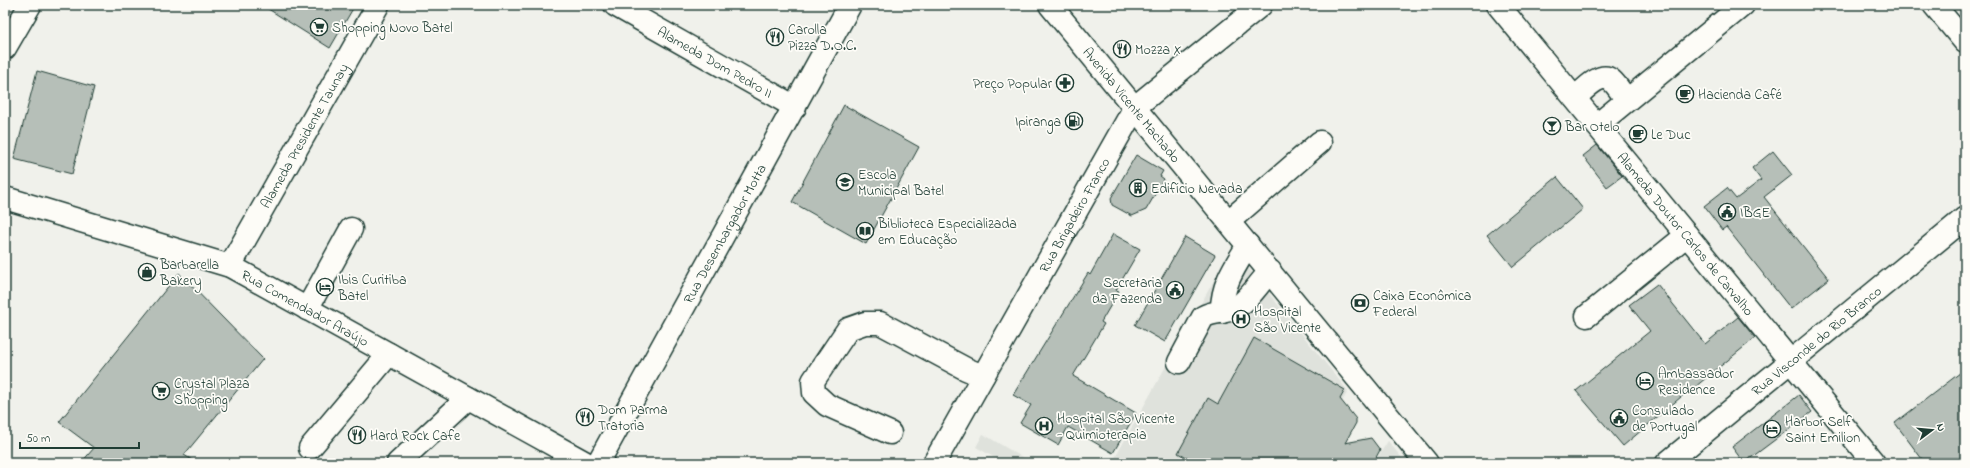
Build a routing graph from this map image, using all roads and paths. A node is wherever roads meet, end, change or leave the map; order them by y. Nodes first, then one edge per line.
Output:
1 (30, 5) edge
2 (378, 5) edge
3 (615, 5) edge
4 (850, 5) edge
5 (1050, 5) edge
6 (1261, 5) edge
7 (1498, 5) edge
8 (1743, 5) edge
9 (1934, 5) edge
10 (1965, 42) edge
11 (5, 48) edge
12 (1575, 98) junction
13 (1627, 100) junction
14 (795, 107) junction
15 (1135, 108) junction
16 (1597, 125) junction
17 (1320, 142) dead end
18 (5, 198) edge
19 (1965, 218) edge
20 (1229, 222) junction
21 (351, 229) dead end
22 (1687, 235) junction
23 (1248, 245) junction
24 (230, 266) junction
25 (1270, 271) junction
26 (307, 309) junction
27 (1222, 312) junction
28 (1587, 316) dead end
29 (389, 354) junction
30 (1791, 361) junction
31 (1179, 362) dead end
32 (983, 376) junction
33 (468, 398) junction
34 (890, 433) dead end
35 (310, 448) dead end
36 (398, 463) edge
37 (586, 463) edge
38 (598, 463) edge
39 (934, 463) edge
40 (1427, 463) edge
41 (1667, 463) edge
42 (1874, 463) edge

1 - 11 street
2 - 24 street, Alameda Presidente Taunay
3 - 14 street, Alameda Dom Pedro II
4 - 14 street, Rua Desembargador Motta
5 - 15 street, Avenida Vicente Machado
6 - 15 street, Rua Brigadeiro Franco
7 - 12 street, Alameda Doutor Carlos de Carvalho
8 - 13 street
9 - 10 street
12 - 13 street
12 - 16 street, Alameda Doutor Carlos de Carvalho
13 - 16 street
14 - 38 street, Rua Desembargador Motta
15 - 20 street, Avenida Vicente Machado
15 - 32 street, Rua Brigadeiro Franco
16 - 22 street, Alameda Doutor Carlos de Carvalho
17 - 20 street
18 - 24 street, Rua Comendador Araújo
19 - 30 street, Rua Visconde do Rio Branco
20 - 23 street, Avenida Vicente Machado
21 - 26 street
22 - 28 street
22 - 30 street, Alameda Doutor Carlos de Carvalho
23 - 25 street, Avenida Vicente Machado
23 - 27 street
24 - 26 street, Rua Comendador Araújo
25 - 27 street
25 - 40 street, Avenida Vicente Machado
26 - 29 street, Rua Comendador Araújo
27 - 31 street
29 - 33 street, Rua Comendador Araújo
29 - 35 street
30 - 41 street, Rua Visconde do Rio Branco
30 - 42 street, Alameda Doutor Carlos de Carvalho
32 - 34 street
32 - 39 street, Rua Brigadeiro Franco
33 - 36 street
33 - 37 street, Rua Comendador Araújo

